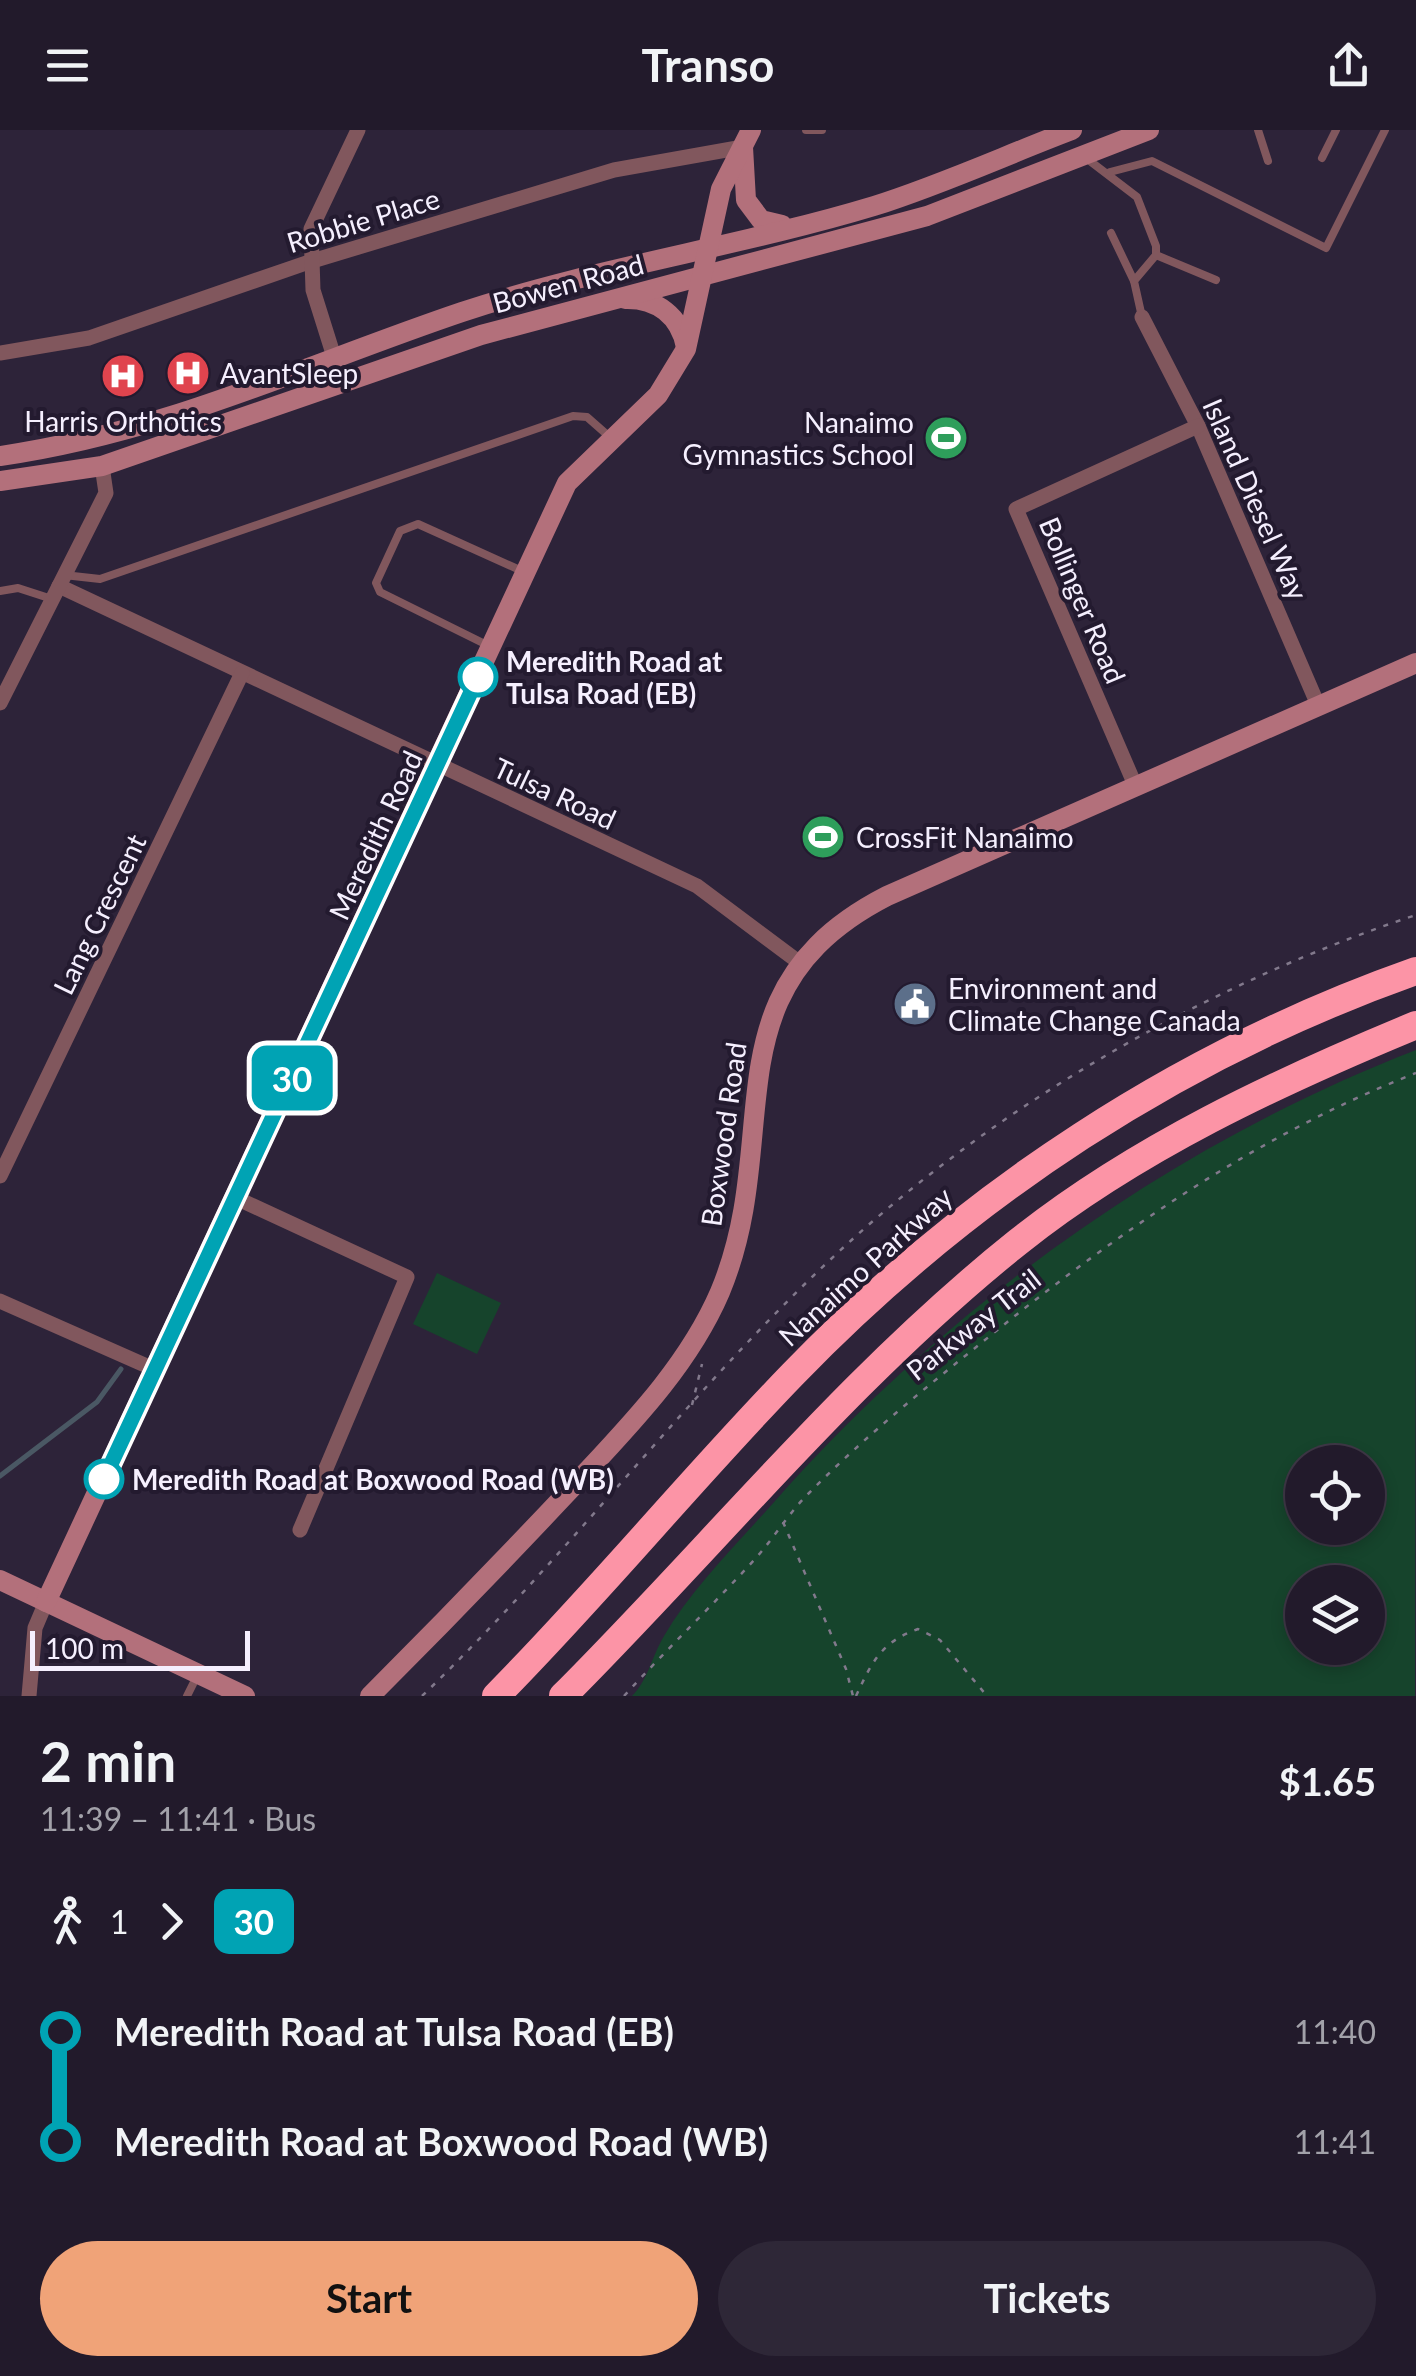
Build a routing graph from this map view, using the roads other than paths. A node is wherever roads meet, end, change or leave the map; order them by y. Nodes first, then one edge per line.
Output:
1 (358, 130) edge
2 (806, 130) edge
3 (822, 130) edge
4 (1072, 130) edge
5 (1149, 130) edge
6 (1258, 130) edge
7 (1336, 130) edge
8 (1385, 130) edge
9 (748, 138) edge
10 (1082, 156) junction
11 (1322, 158) dead end
12 (1268, 161) dead end
13 (1110, 172) junction
14 (789, 226) junction
15 (1111, 233) dead end
16 (711, 245) junction
17 (1156, 250) junction
18 (309, 262) junction
19 (705, 274) junction
20 (1216, 280) dead end
21 (1134, 281) junction
22 (611, 300) junction
23 (1142, 316) joint
24 (686, 349) junction
25 (0, 352) edge
26 (335, 360) junction
27 (1198, 426) junction
28 (612, 440) junction
29 (0, 456) edge
30 (102, 466) junction
31 (0, 481) edge
32 (526, 573) junction
33 (59, 587) junction
34 (0, 591) edge
35 (492, 646) junction
36 (1416, 663) edge
37 (242, 673) junction
38 (5, 683) edge
39 (0, 703) edge
40 (1318, 705) junction
41 (437, 766) junction
42 (1135, 785) junction
43 (800, 963) junction
44 (1416, 972) edge
45 (1416, 1025) edge
46 (0, 1176) edge
47 (236, 1198) junction
48 (0, 1301) edge
49 (156, 1370) junction
50 (300, 1530) dead end
51 (0, 1580) edge
52 (46, 1602) junction
53 (198, 1674) junction
54 (29, 1696) edge
55 (187, 1696) edge
56 (245, 1696) edge
57 (370, 1696) edge
58 (496, 1696) edge
59 (563, 1696) edge

1 - 18 street
2 - 3 lane
4 - 14 street, Bowen Road
5 - 10 street, Bowen Road
6 - 12 lane
7 - 11 lane
8 - 13 lane
9 - 14 street
9 - 16 street, Meredith Road
9 - 18 street, Robbie Place
10 - 13 lane
10 - 19 street, Bowen Road
13 - 17 lane
14 - 16 street, Bowen Road
15 - 21 lane
16 - 19 street, Meredith Road
16 - 26 street, Bowen Road
17 - 20 lane
17 - 21 lane
18 - 25 street, Robbie Place
18 - 26 street
19 - 22 street, Bowen Road
19 - 24 street, Meredith Road
21 - 23 lane
22 - 24 street
22 - 30 street, Bowen Road
23 - 27 street, Island Diesel Way
24 - 28 street, Meredith Road
26 - 29 street, Bowen Road
27 - 40 street, Island Diesel Way
27 - 42 street, Bollinger Road
28 - 32 street, Meredith Road
28 - 33 lane
30 - 31 street, Bowen Road
30 - 33 street
32 - 35 street, Meredith Road
32 - 35 lane
33 - 34 lane
33 - 37 street, Tulsa Road
33 - 38 street
35 - 41 street, Meredith Road
36 - 40 street, Boxwood Road
37 - 41 street, Tulsa Road
37 - 46 street, Lang Crescent
38 - 39 street
40 - 42 street, Boxwood Road
41 - 43 street, Tulsa Road
41 - 47 street, Meredith Road
42 - 43 street, Boxwood Road
43 - 57 street, Boxwood Road
44 - 58 highway, Nanaimo Parkway
45 - 59 highway
47 - 49 street, Meredith Road
47 - 50 street
48 - 49 street
49 - 52 street, Meredith Road
51 - 52 street
52 - 53 street
52 - 54 street, Meredith Road
53 - 55 lane
53 - 56 street

